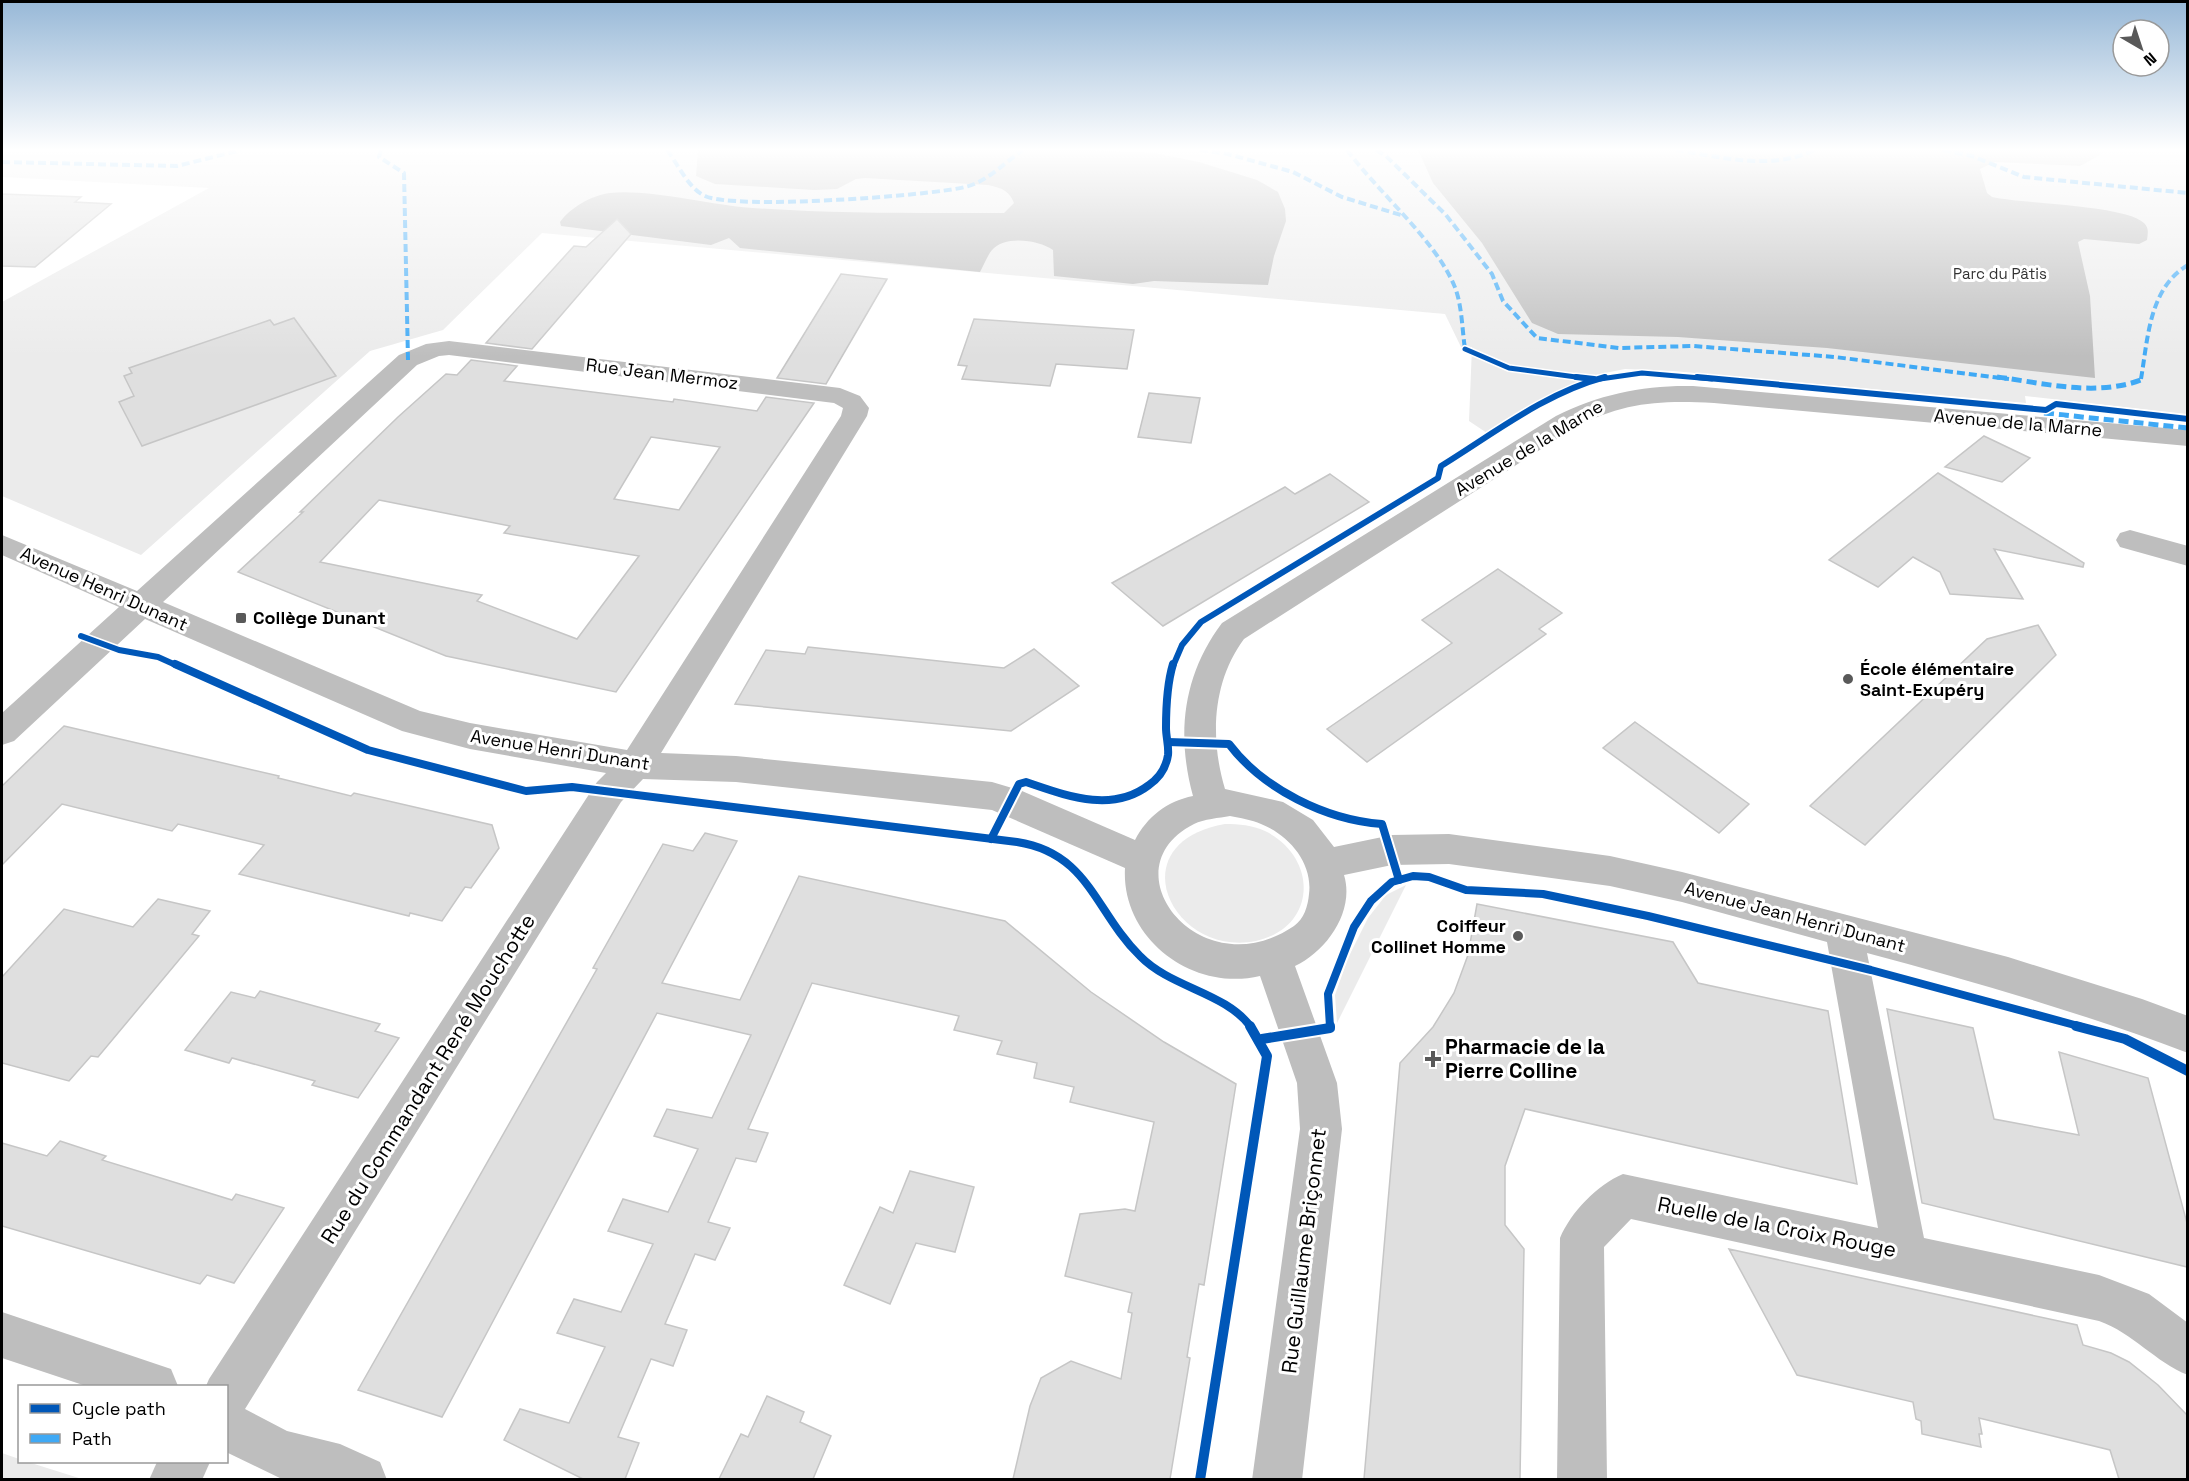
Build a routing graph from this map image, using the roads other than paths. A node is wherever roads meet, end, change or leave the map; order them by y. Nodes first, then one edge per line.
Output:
1 (2187, 438) edge
2 (2130, 540) dead end
3 (2, 544) edge
4 (2187, 556) edge
5 (140, 605) junction
6 (2, 732) edge
7 (635, 765) junction
8 (1212, 803) junction
9 (1142, 859) junction
10 (1325, 864) junction
11 (1844, 931) junction
12 (1273, 958) junction
13 (2187, 1035) edge
14 (1905, 1255) junction
15 (2, 1335) edge
16 (2187, 1352) edge
17 (151, 1385) edge
18 (228, 1393) edge
19 (228, 1426) edge
20 (184, 1463) edge
21 (174, 1479) edge
22 (362, 1479) edge
23 (1277, 1479) edge
24 (1582, 1479) edge

1 - 8 street, Avenue de la Marne
2 - 4 street
3 - 5 street, Avenue Henri Dunant
5 - 6 street
5 - 7 street, Avenue Henri Dunant
5 - 7 street, Rue Jean Mermoz
7 - 9 street, Avenue Henri Dunant
7 - 18 street, Rue du Commandant René Mouchotte
8 - 9 street
8 - 10 street
9 - 12 street
10 - 11 street, Avenue Jean Henri Dunant
10 - 12 street
11 - 13 street, Avenue Jean Henri Dunant
11 - 14 street, Ruelle de la Croix Rouge
12 - 23 street, Rue Guillaume Briçonnet
14 - 16 street
14 - 24 street, Ruelle de la Croix Rouge
15 - 17 street
19 - 22 street
20 - 21 street

